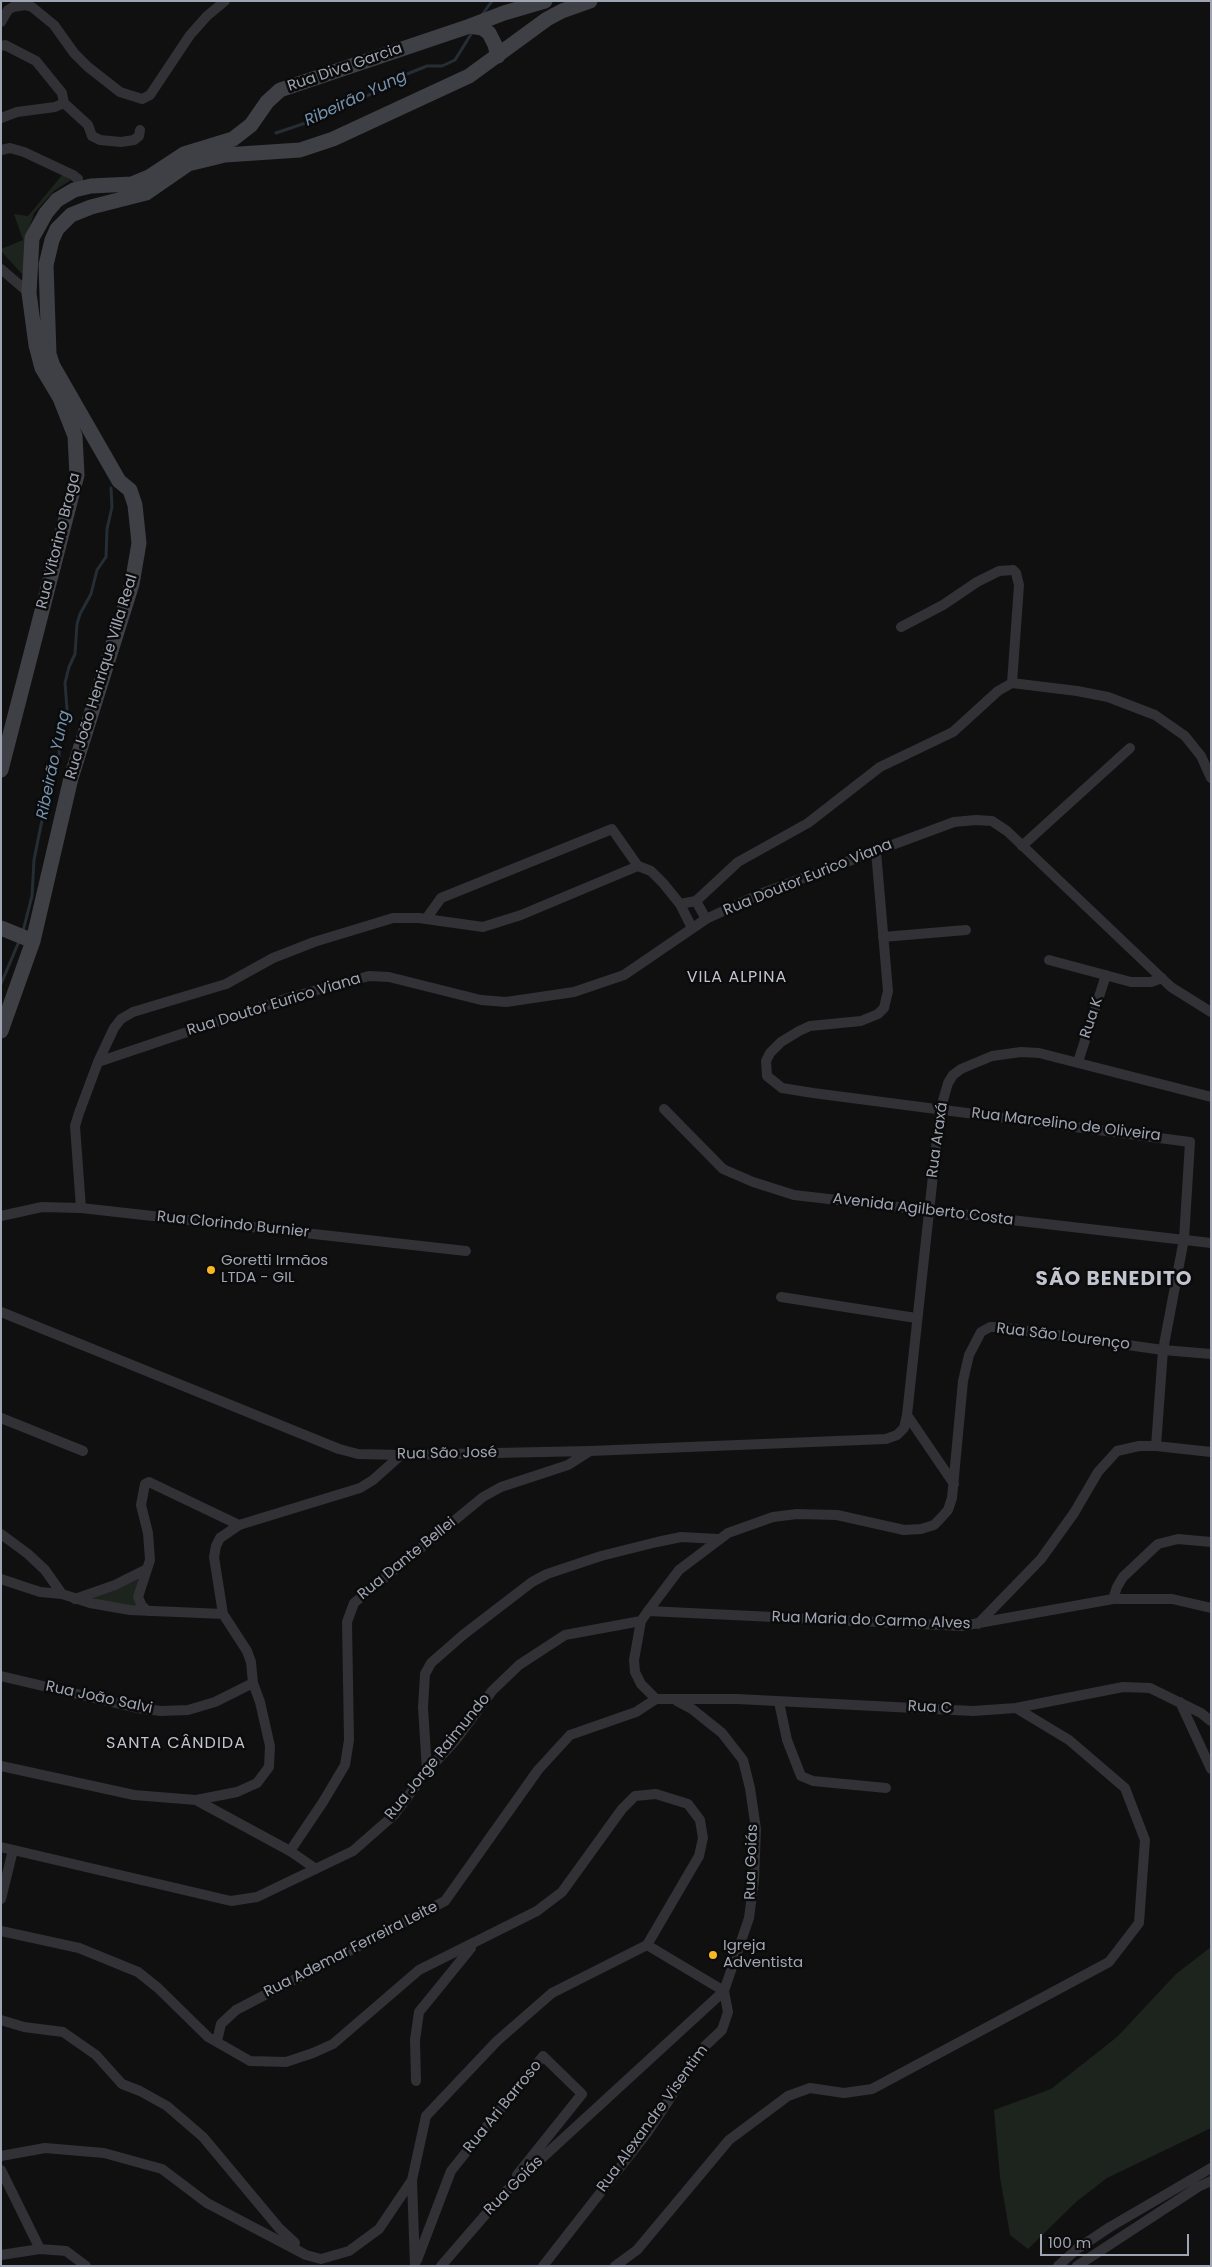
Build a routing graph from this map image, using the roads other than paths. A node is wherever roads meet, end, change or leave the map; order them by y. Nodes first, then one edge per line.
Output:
1 (225, 1) edge
2 (545, 1) edge
3 (590, 1) edge
4 (1, 22) edge
5 (480, 24) junction
6 (1, 46) edge
7 (498, 56) junction
8 (64, 103) junction
9 (1, 118) edge
10 (140, 130) dead end
11 (1, 150) edge
12 (79, 189) junction
13 (71, 215) junction
14 (1, 269) edge
15 (29, 293) junction
16 (901, 627) dead end
17 (1012, 683) junction
18 (1130, 748) dead end
19 (1, 770) edge
20 (1211, 778) edge
21 (1022, 846) junction
22 (876, 850) junction
23 (638, 866) junction
24 (696, 901) junction
25 (680, 904) junction
26 (426, 919) junction
27 (706, 919) junction
28 (692, 928) junction
29 (7, 930) edge
30 (966, 930) dead end
31 (883, 937) junction
32 (30, 940) junction
33 (1049, 960) dead end
34 (1106, 975) junction
35 (1162, 978) junction
36 (1211, 1012) edge
37 (1, 1031) edge
38 (98, 1062) junction
39 (1078, 1062) junction
40 (1211, 1097) edge
41 (664, 1109) dead end
42 (940, 1111) junction
43 (81, 1208) junction
44 (929, 1212) junction
45 (1, 1216) edge
46 (1184, 1239) junction
47 (1211, 1243) edge
48 (466, 1251) dead end
49 (781, 1297) dead end
50 (1, 1312) edge
51 (916, 1318) junction
52 (1163, 1350) junction
53 (1211, 1354) edge
54 (907, 1415) junction
55 (1, 1418) edge
56 (1156, 1446) junction
57 (83, 1451) dead end
58 (590, 1451) junction
59 (1211, 1452) edge
60 (401, 1455) junction
61 (954, 1484) junction
62 (239, 1524) junction
63 (1, 1534) edge
64 (718, 1539) junction
65 (1211, 1542) edge
66 (147, 1569) junction
67 (1, 1578) edge
68 (62, 1594) junction
69 (75, 1599) junction
70 (1113, 1599) junction
71 (1211, 1608) edge
72 (148, 1611) junction
73 (648, 1611) junction
74 (223, 1614) junction
75 (641, 1621) junction
76 (978, 1624) junction
77 (1, 1676) edge
78 (253, 1683) junction
79 (656, 1699) junction
80 (675, 1700) junction
81 (779, 1702) junction
82 (1180, 1702) junction
83 (1016, 1708) junction
84 (1211, 1721) edge
85 (1, 1766) edge
86 (1211, 1769) edge
87 (427, 1771) junction
88 (886, 1788) dead end
89 (196, 1800) junction
90 (1, 1847) edge
91 (13, 1850) junction
92 (290, 1851) junction
93 (316, 1870) junction
94 (1, 1899) edge
95 (1, 1931) edge
96 (473, 1945) junction
97 (647, 1945) junction
98 (724, 1991) junction
99 (1, 2020) edge
100 (217, 2041) junction
101 (416, 2080) dead end
102 (1, 2156) edge
103 (1211, 2168) edge
104 (1, 2170) edge
105 (412, 2180) junction
106 (1211, 2181) edge
107 (1195, 2183) junction
108 (505, 2192) junction
109 (40, 2249) junction
110 (1077, 2249) junction
111 (1, 2255) edge
112 (306, 2255) junction
113 (1081, 2262) edge
114 (86, 2266) edge
115 (415, 2266) edge
116 (441, 2266) edge
117 (542, 2266) edge
118 (615, 2266) edge
119 (1058, 2266) edge

1 - 4 street
2 - 5 main road, Rua Diva Garcia
3 - 7 main road
5 - 7 main road
5 - 12 main road, Rua Diva Garcia
6 - 8 street
7 - 13 main road
8 - 9 street
8 - 10 street
11 - 12 street
12 - 13 main road
12 - 15 main road, Rua Vitorino Braga
13 - 32 main road, Rua João Henrique Villa Real
14 - 15 street
15 - 19 main road, Rua Vitorino Braga
16 - 17 street
17 - 20 street
17 - 24 street
18 - 21 street
21 - 22 street, Rua Doutor Eurico Viana
21 - 35 street, Rua Doutor Eurico Viana
22 - 27 street, Rua Doutor Eurico Viana
22 - 31 street
23 - 25 street
23 - 26 street
23 - 26 street
24 - 25 street
24 - 27 street
25 - 28 street
26 - 38 street
27 - 28 street, Rua Doutor Eurico Viana
28 - 38 street, Rua Doutor Eurico Viana
29 - 32 main road
30 - 31 street
31 - 42 street, Rua Marcelino de Oliveira
32 - 37 main road, Rua João Henrique Villa Real
33 - 34 street
34 - 35 street
34 - 39 street, Rua K
35 - 36 street, Rua Doutor Eurico Viana
38 - 43 street
39 - 40 street, Rua Araxá
39 - 42 street, Rua Araxá
41 - 44 street, Avenida Agilberto Costa
42 - 44 street, Rua Araxá
42 - 46 street, Rua Marcelino de Oliveira
43 - 45 street, Rua Clorindo Burnier
43 - 48 street, Rua Clorindo Burnier
44 - 46 street, Avenida Agilberto Costa
44 - 51 street, Rua Araxá
46 - 47 street, Avenida Agilberto Costa
46 - 52 street
49 - 51 street
50 - 60 street, Rua São José
51 - 54 street, Rua Araxá
52 - 53 street, Rua São Lourenço
52 - 56 street
52 - 61 street, Rua São Lourenço
54 - 58 street, Rua São José
54 - 61 street
55 - 57 street
56 - 59 street
56 - 76 street
58 - 60 street, Rua São José
58 - 92 street, Rua Dante Bellei
60 - 62 street
61 - 64 street
62 - 66 street
62 - 74 street
63 - 68 street
64 - 73 street
64 - 87 street
65 - 70 street
66 - 69 street
66 - 72 street
67 - 68 street
68 - 69 street
69 - 72 street
70 - 71 street, Rua Maria do Carmo Alves
70 - 76 street, Rua Maria do Carmo Alves
72 - 74 street
73 - 75 street
73 - 76 street, Rua Maria do Carmo Alves
74 - 78 street
75 - 79 street
75 - 87 street, Rua Jorge Raimundo
77 - 78 street, Rua João Salvi
78 - 89 street
79 - 80 street, Rua Goiás
79 - 100 street, Rua Ademar Ferreira Leite
80 - 81 street, Rua C
80 - 98 street, Rua Goiás
81 - 83 street, Rua C
81 - 88 street
82 - 83 street, Rua C
82 - 84 street, Rua C
82 - 86 street
83 - 118 street
85 - 89 street
87 - 93 street, Rua Jorge Raimundo
89 - 92 street
90 - 91 street, Rua Jorge Raimundo
91 - 93 street, Rua Jorge Raimundo
91 - 94 street
92 - 93 street
95 - 100 street
96 - 97 street
96 - 100 street
96 - 101 street
97 - 98 street
97 - 105 street
98 - 108 street, Rua Goiás
98 - 117 street, Rua Alexandre Visentim
99 - 112 street
102 - 112 street
103 - 107 street
104 - 109 street
105 - 112 street
105 - 115 street
106 - 107 street
107 - 110 street
107 - 113 street
108 - 115 street, Rua Ari Barroso
108 - 116 street, Rua Goiás
109 - 111 street
109 - 114 street
110 - 113 street
110 - 119 street

